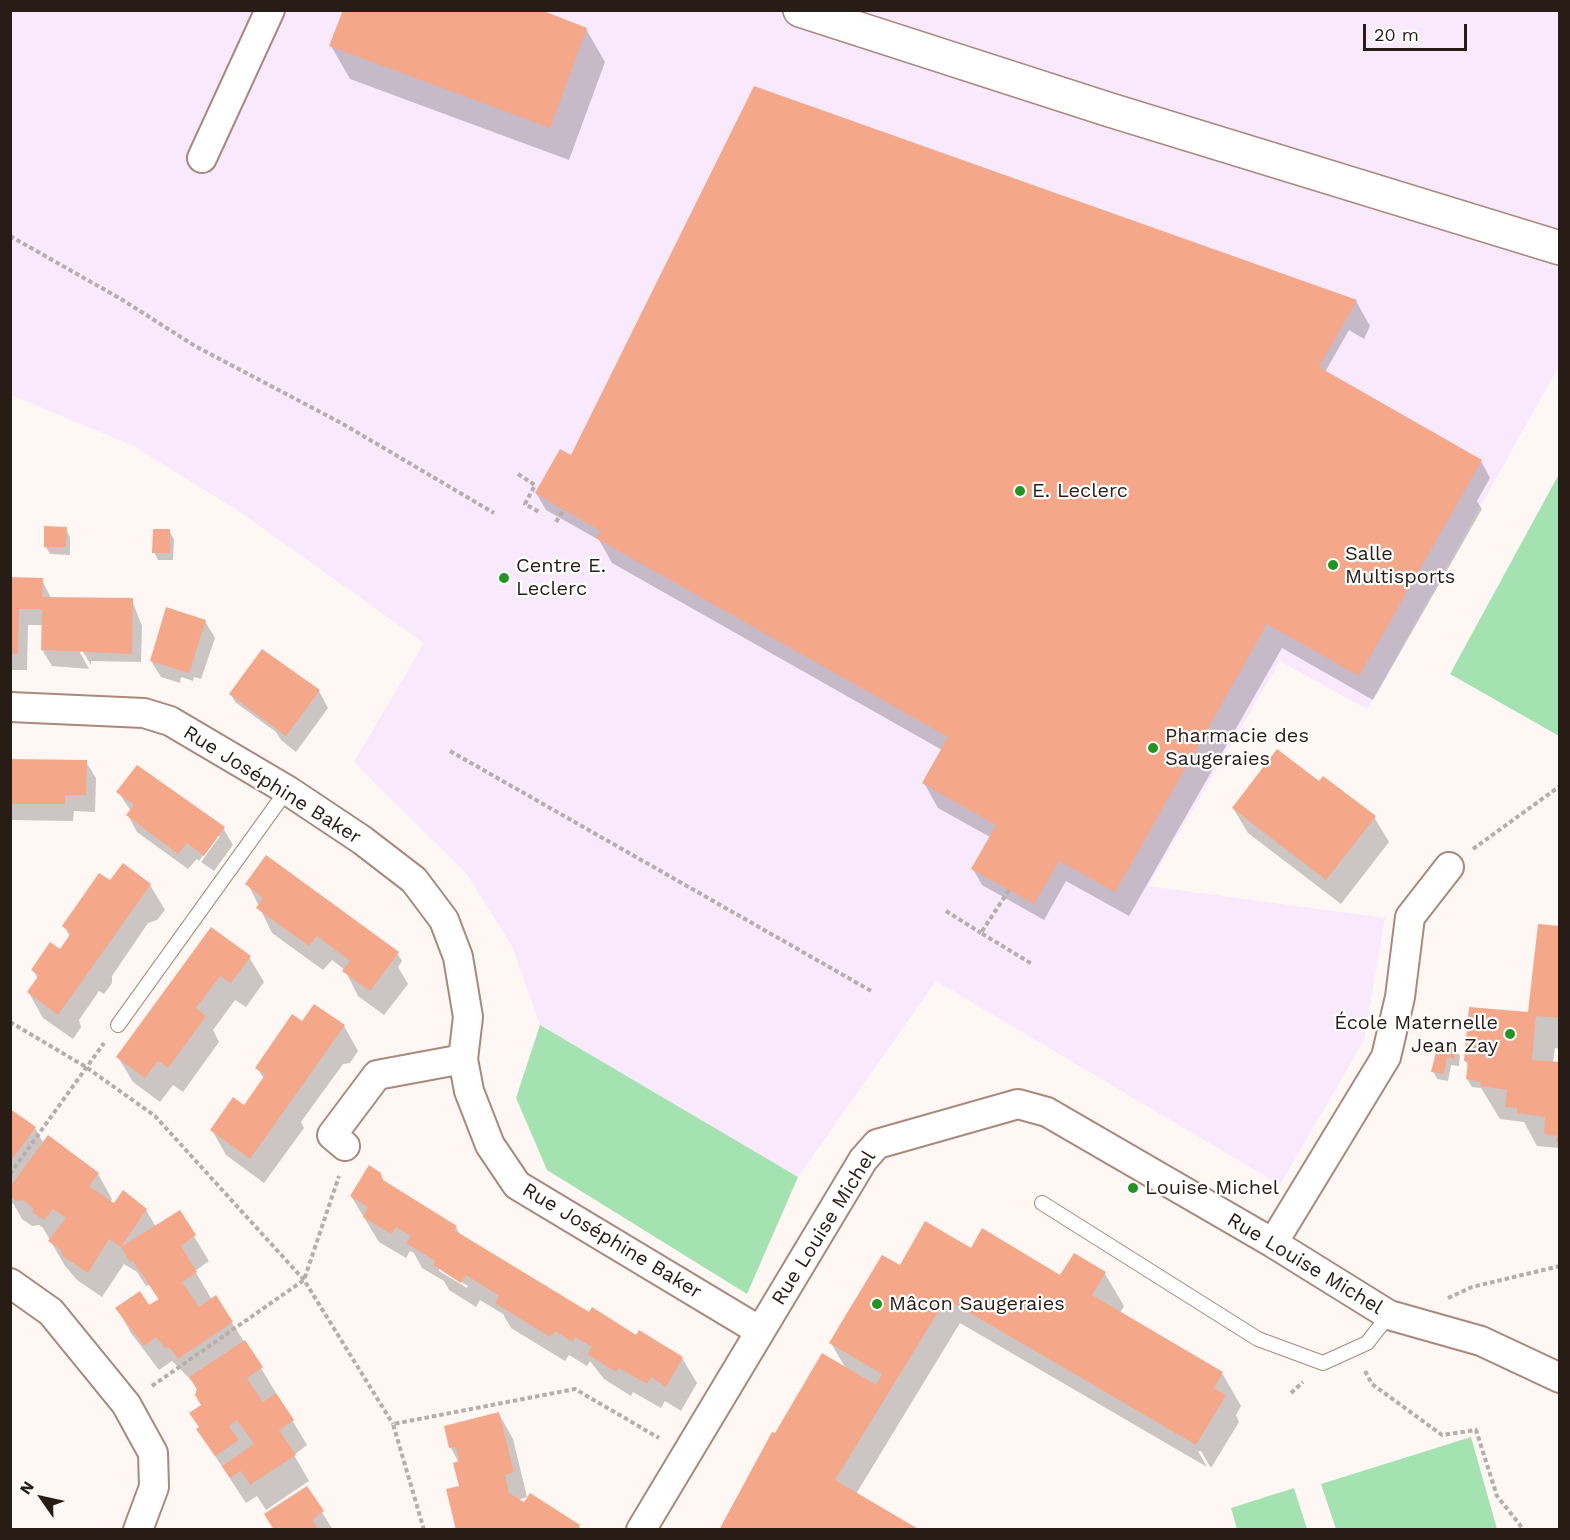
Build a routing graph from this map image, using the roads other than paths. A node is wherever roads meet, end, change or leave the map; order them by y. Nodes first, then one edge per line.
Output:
1 (270, 10) edge
2 (800, 10) edge
3 (202, 158) dead end
4 (1560, 248) edge
5 (10, 707) edge
6 (287, 790) junction
7 (1449, 867) road end
8 (118, 1025) road end
9 (463, 1059) junction
10 (345, 1146) road end
11 (1042, 1203) dead end
12 (1273, 1243) junction
13 (10, 1283) edge
14 (1389, 1315) junction
15 (760, 1331) junction
16 (1560, 1378) edge
17 (138, 1530) edge
18 (641, 1530) edge

1 - 3 street
2 - 4 street
5 - 6 street, Rue Joséphine Baker
6 - 8 lane
6 - 9 street, Rue Joséphine Baker
7 - 12 street
9 - 10 street
9 - 15 street, Rue Joséphine Baker
11 - 14 lane
12 - 14 street, Rue Louise Michel
12 - 15 street, Rue Louise Michel
13 - 17 street
14 - 16 street, Rue Louise Michel
15 - 18 street, Rue Louise Michel

